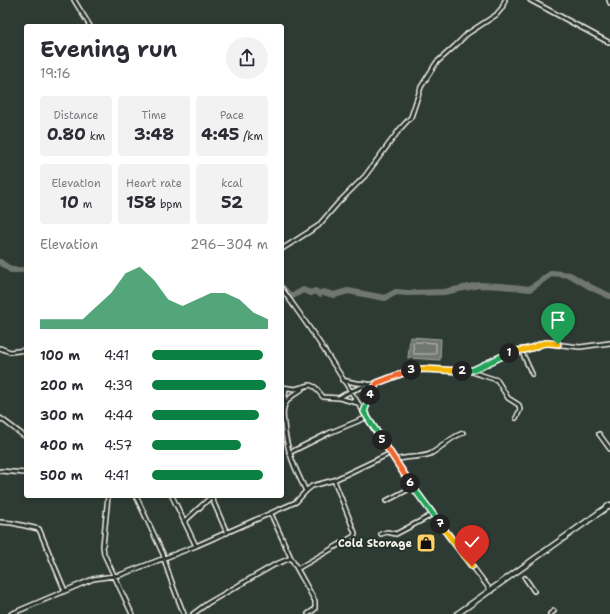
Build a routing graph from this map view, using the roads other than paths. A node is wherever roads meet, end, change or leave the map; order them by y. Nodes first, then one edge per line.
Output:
1 (74, 0) edge
2 (505, 0) edge
3 (530, 0) edge
4 (610, 0) edge
5 (610, 3) edge
6 (89, 24) edge
7 (610, 43) edge
8 (284, 248) edge
9 (284, 292) edge
10 (610, 343) edge
11 (0, 348) edge
12 (24, 350) edge
13 (522, 350) junction
14 (468, 371) junction
15 (532, 374) dead end
16 (342, 380) junction
17 (377, 383) junction
18 (370, 384) junction
19 (304, 386) junction
20 (284, 388) edge
21 (350, 392) junction
22 (339, 398) junction
23 (358, 403) junction
24 (284, 407) joint
25 (364, 412) junction
26 (368, 417) junction
27 (0, 418) edge
28 (516, 418) dead end
29 (463, 433) dead end
30 (599, 434) dead end
31 (284, 435) edge
32 (24, 436) edge
33 (610, 450) edge
34 (289, 453) junction
35 (391, 453) junction
36 (396, 460) junction
37 (0, 471) edge
38 (24, 473) edge
39 (334, 480) junction
40 (413, 487) junction
41 (306, 491) junction
42 (108, 498) edge
43 (137, 498) edge
44 (173, 498) edge
45 (209, 498) edge
46 (212, 498) edge
47 (386, 500) dead end
48 (610, 505) edge
49 (432, 513) junction
50 (271, 514) junction
51 (185, 521) junction
52 (0, 522) edge
53 (228, 533) junction
54 (381, 534) dead end
55 (196, 546) junction
56 (164, 558) junction
57 (291, 558) junction
58 (297, 569) junction
59 (114, 576) junction
60 (525, 578) dead end
61 (491, 591) junction
62 (65, 592) junction
63 (534, 592) dead end
64 (554, 611) dead end
65 (12, 614) edge
66 (132, 614) edge
67 (184, 614) edge
68 (193, 614) edge
69 (308, 614) edge
70 (457, 614) edge
71 (550, 614) edge

1 - 6 street
2 - 8 street
3 - 7 street
4 - 5 street
9 - 16 street
10 - 13 street
11 - 12 street
13 - 14 street
13 - 15 street
14 - 17 street
14 - 28 street
16 - 18 street
16 - 21 street
17 - 18 street
17 - 25 street
18 - 21 street
19 - 20 street
19 - 22 street
19 - 24 street
20 - 24 street
21 - 22 street
21 - 23 street
22 - 23 street
23 - 25 street
25 - 26 street
26 - 34 street
26 - 35 street
27 - 32 street
29 - 36 street
30 - 33 street
31 - 34 street
34 - 41 street
35 - 36 street
35 - 39 street
36 - 40 street
37 - 38 street
39 - 41 street
39 - 58 street
40 - 47 street
40 - 49 street
41 - 50 street
42 - 59 street
43 - 56 street
44 - 51 street
45 - 51 street
46 - 53 street
48 - 61 main road
49 - 54 street
49 - 61 street
50 - 53 street
50 - 57 street
51 - 55 street
52 - 62 street
53 - 55 street
55 - 56 street
56 - 59 street
56 - 67 street
57 - 58 street
57 - 68 street
58 - 69 street
59 - 62 street
59 - 66 street
60 - 63 street
61 - 70 main road
62 - 65 street
64 - 71 street

